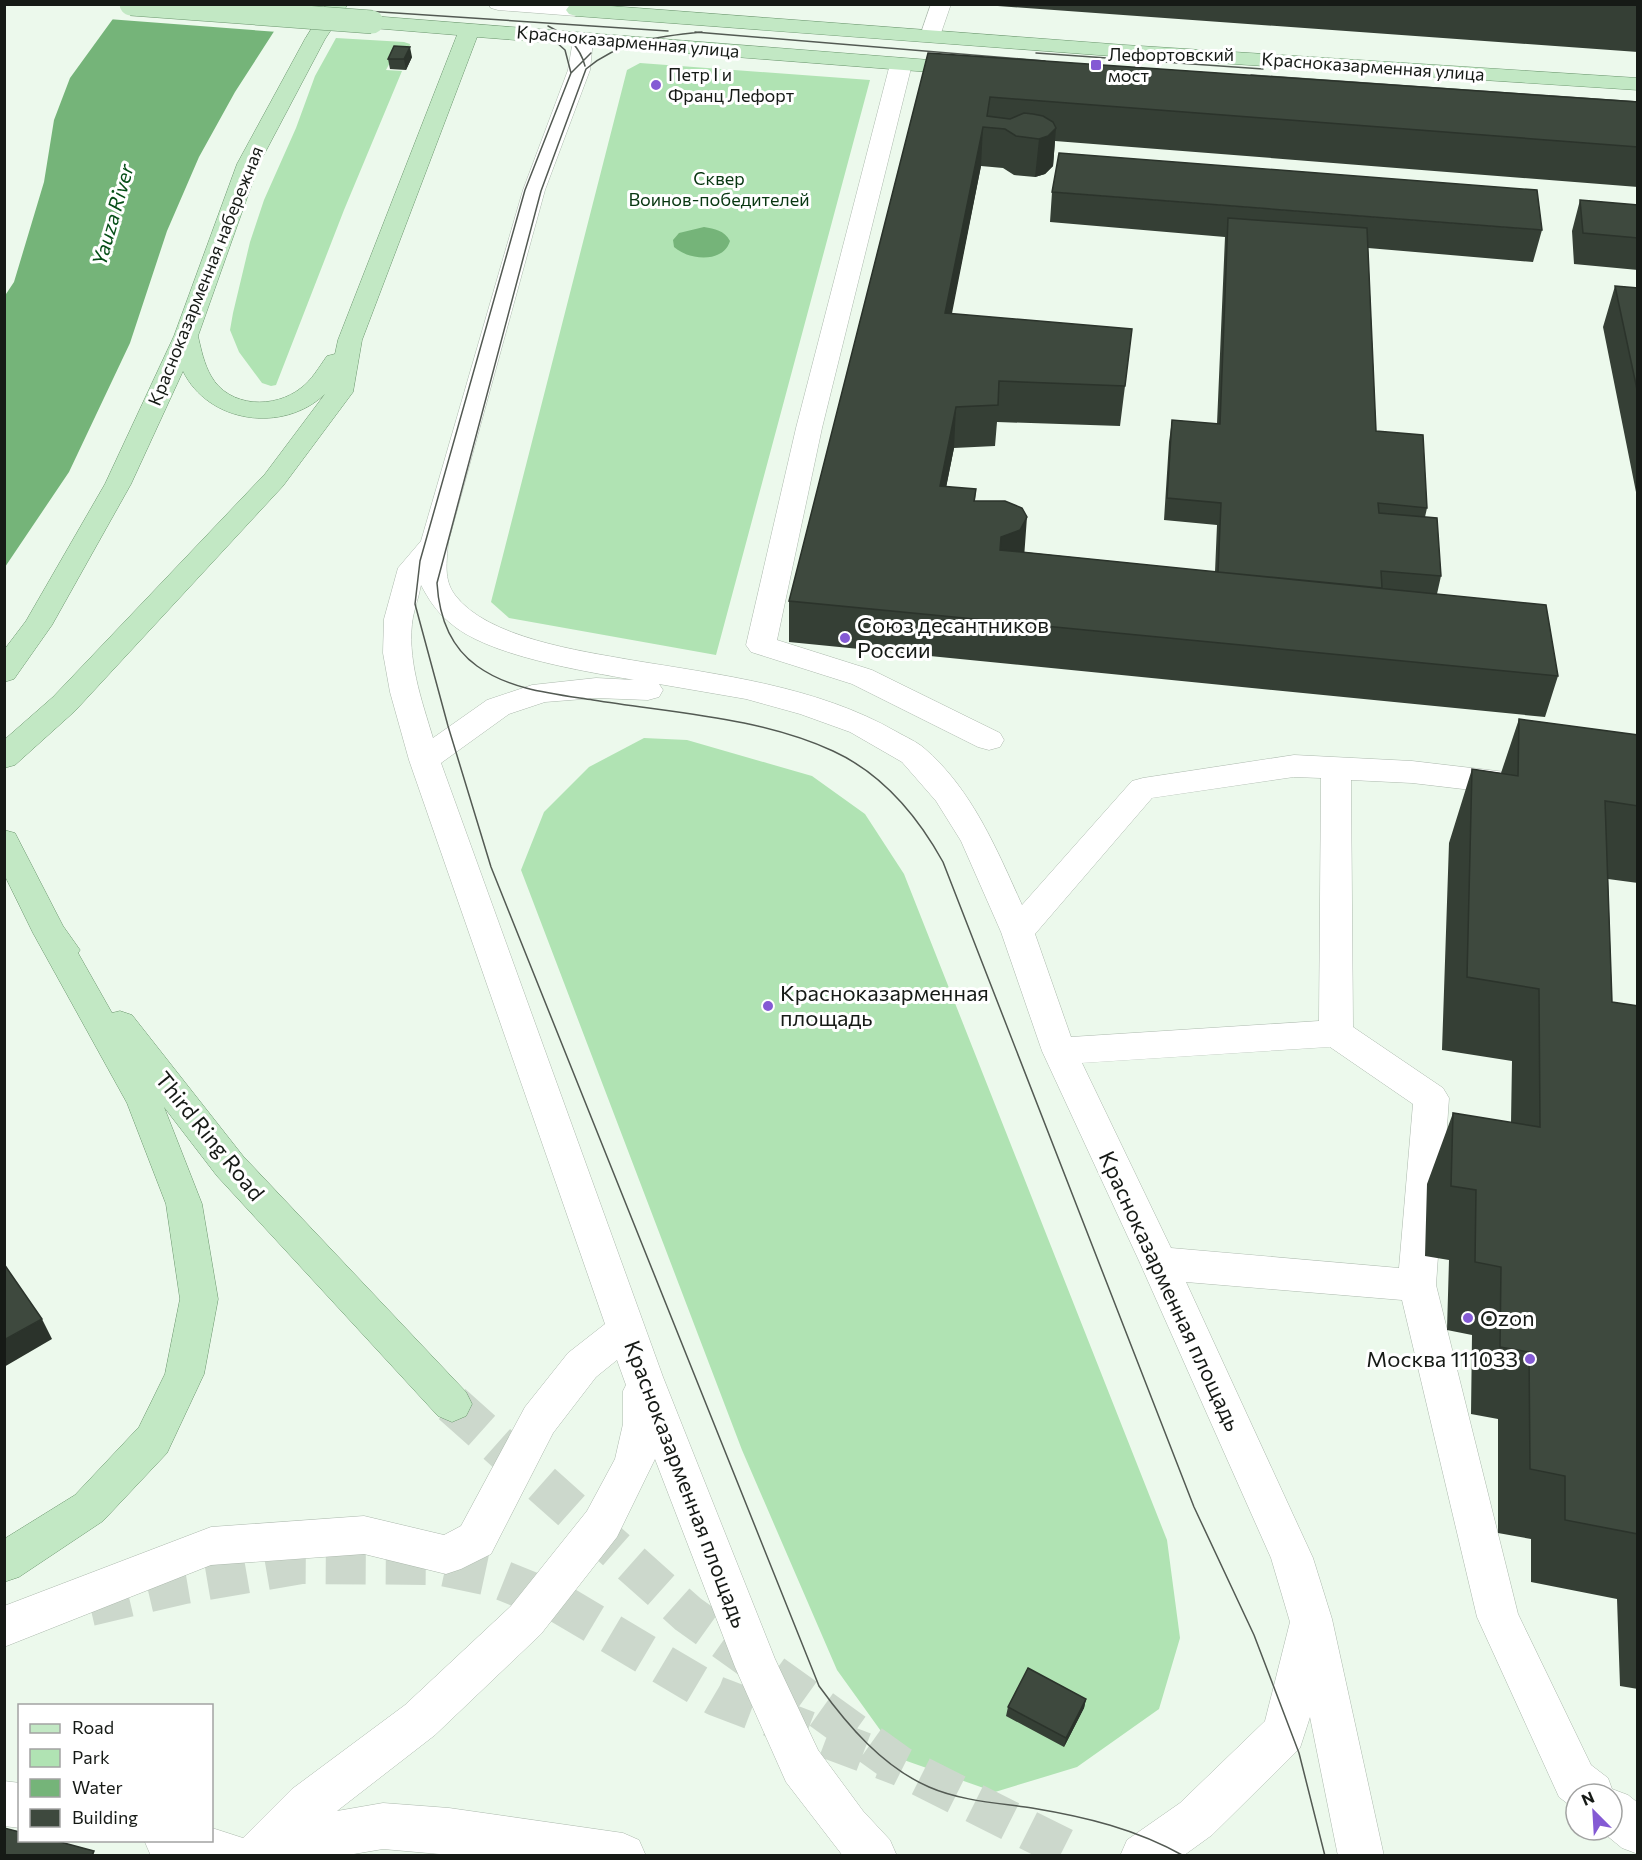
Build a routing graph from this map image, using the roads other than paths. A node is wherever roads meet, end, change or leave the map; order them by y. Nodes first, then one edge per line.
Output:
1 (131, 4) edge
2 (338, 4) edge
3 (498, 4) edge
4 (941, 4) edge
5 (574, 7) edge
6 (470, 29) junction
7 (930, 36) junction
8 (583, 40) junction
9 (901, 64) junction
10 (992, 71) edge
11 (1638, 84) edge
12 (186, 336) junction
13 (350, 340) junction
14 (434, 543) junction
15 (4, 672) edge
16 (746, 689) junction
17 (989, 740) dead end
18 (4, 759) edge
19 (424, 760) junction
20 (1336, 768) junction
21 (1543, 787) edge
22 (4, 841) edge
23 (1018, 932) junction
24 (50, 933) junction
25 (1336, 1033) junction
26 (1059, 1051) junction
27 (1159, 1263) junction
28 (1417, 1285) junction
29 (626, 1330) junction
30 (643, 1377) junction
31 (452, 1404) tunnel mouth
32 (4, 1563) edge
33 (1311, 1618) junction
34 (4, 1628) edge
35 (1577, 1782) edge
36 (1624, 1821) edge
37 (1638, 1832) edge
38 (175, 1842) edge
39 (232, 1856) edge
40 (256, 1856) edge
41 (263, 1856) edge
42 (623, 1856) edge
43 (874, 1856) edge
44 (1143, 1856) edge
45 (1361, 1856) edge

1 - 6 main road, Красноказарменная улица, bridge
2 - 12 main road, Красноказарменная набережная
3 - 5 street, Красноказарменная улица
4 - 7 street
5 - 7 main road, Красноказарменная улица
5 - 8 main road
6 - 8 main road, Красноказарменная улица
6 - 13 main road
7 - 11 main road, Красноказарменная улица
8 - 9 main road, Красноказарменная улица
8 - 14 street
9 - 10 main road, Красноказарменная улица
9 - 17 street
12 - 13 main road
12 - 15 main road, Красноказарменная набережная
13 - 18 main road
14 - 16 street, Красноказарменная площадь
14 - 19 street, Красноказарменная площадь
16 - 19 street
16 - 23 street, Красноказарменная площадь
19 - 29 street, Красноказарменная площадь
20 - 21 street
20 - 23 street
20 - 25 street
22 - 24 main road, Third Ring Road
23 - 26 street, Красноказарменная площадь
24 - 31 main road, Third Ring Road
24 - 32 main road
25 - 26 street
25 - 28 street
26 - 27 street, Красноказарменная площадь
27 - 28 street
27 - 33 street, Красноказарменная площадь
28 - 35 street
29 - 30 street, Красноказарменная площадь
29 - 34 street
30 - 40 street
30 - 43 street, Красноказарменная площадь
33 - 44 street
33 - 45 street, Красноказарменная площадь
36 - 37 street
38 - 39 street
41 - 42 street

